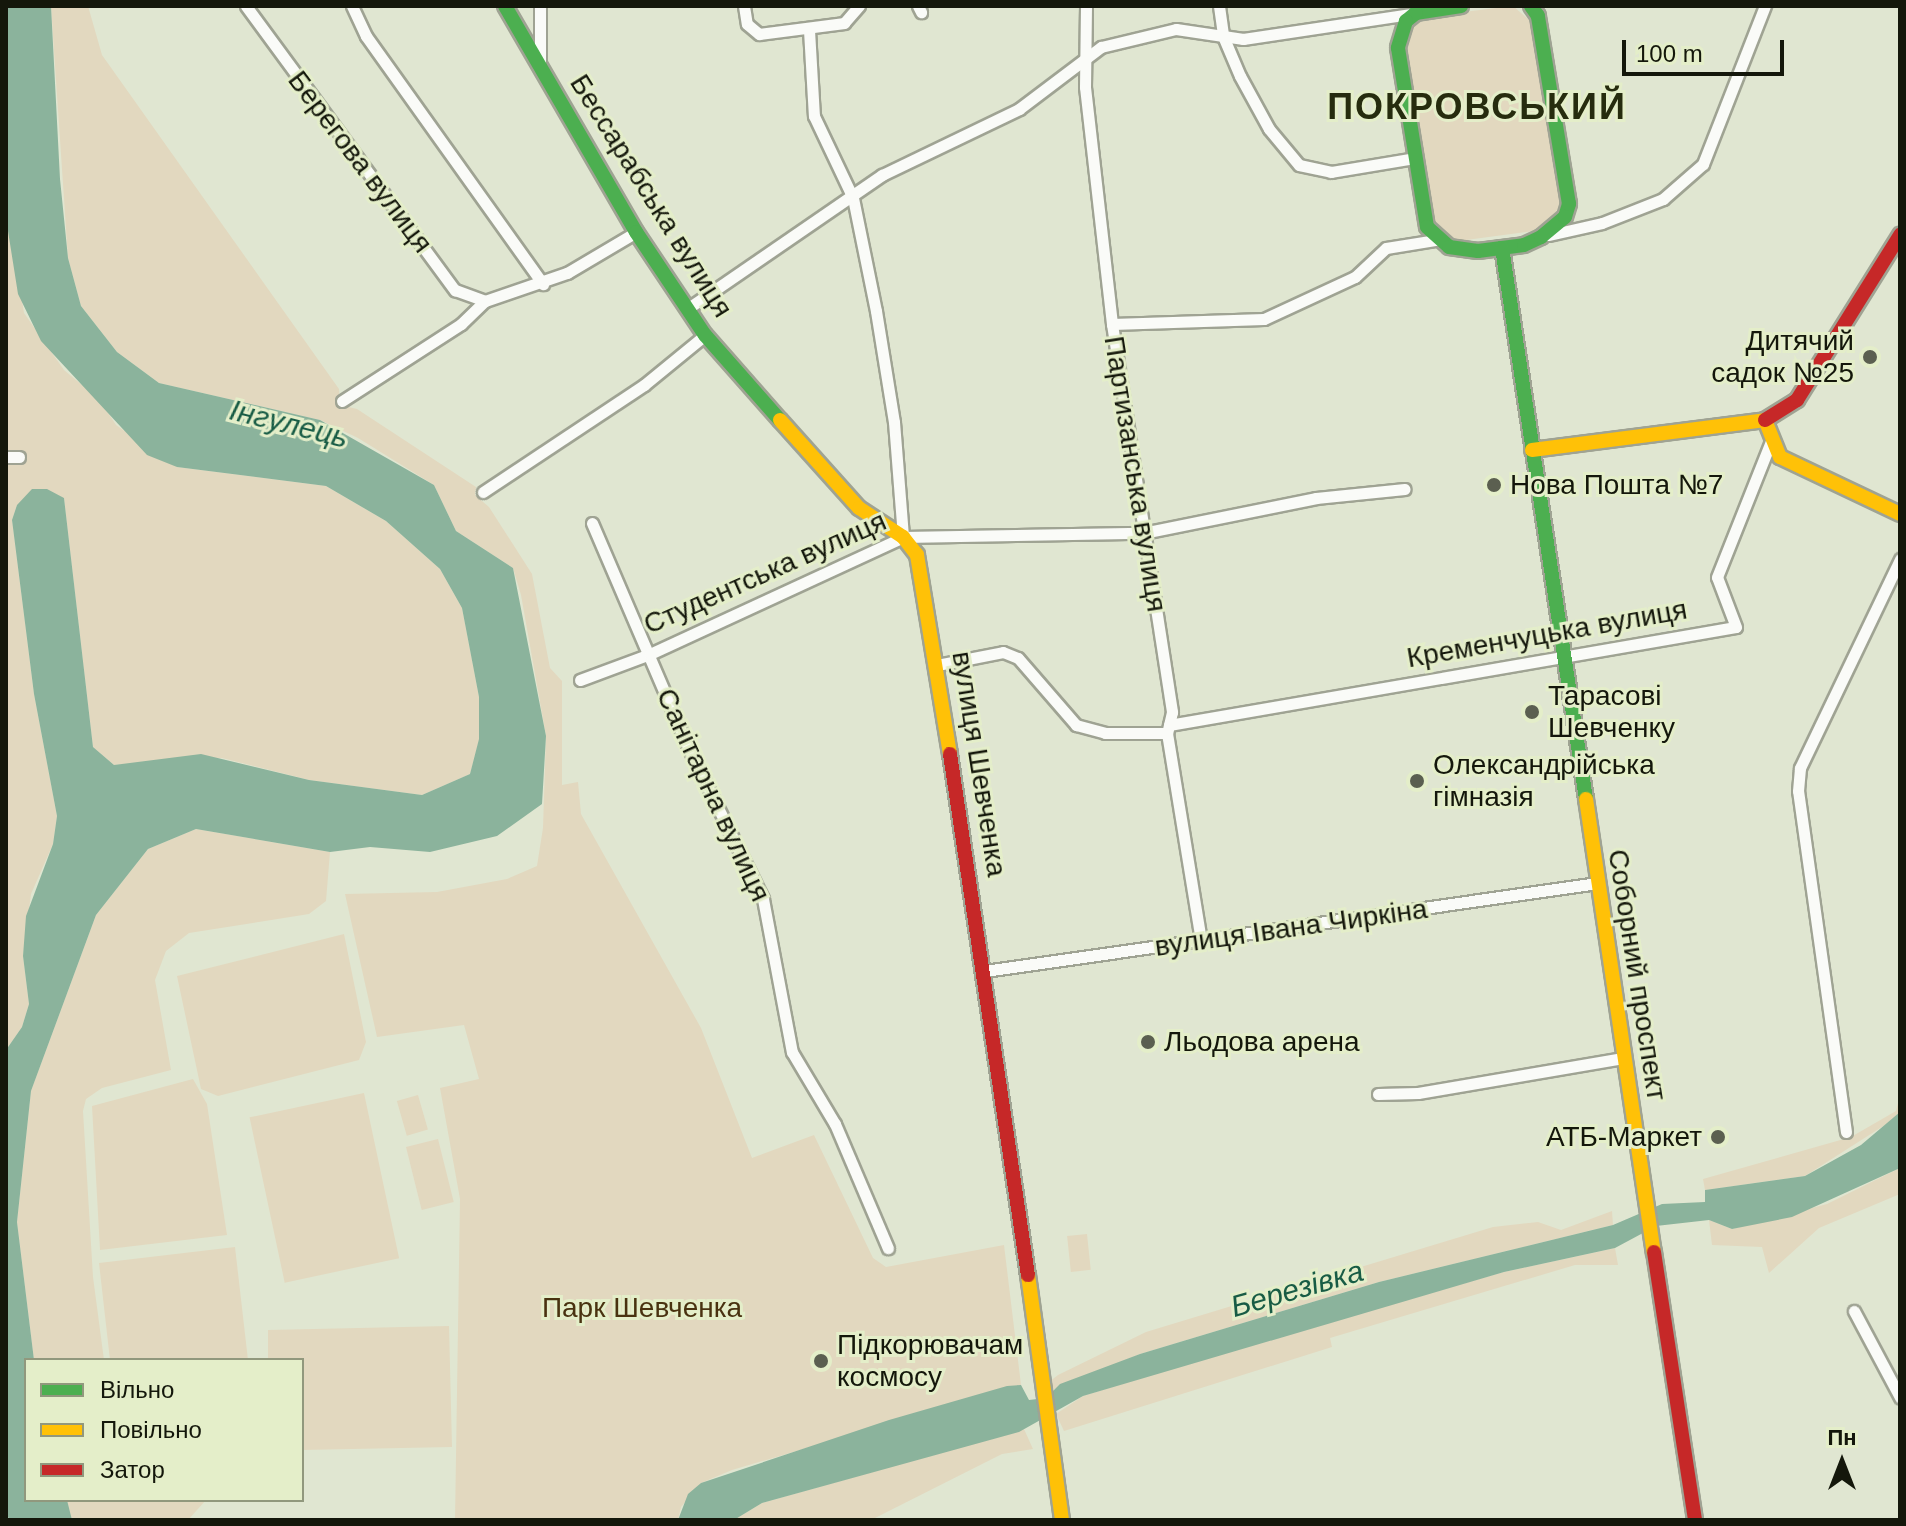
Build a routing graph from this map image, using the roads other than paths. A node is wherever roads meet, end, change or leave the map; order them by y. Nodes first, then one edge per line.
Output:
1 (246, 6) edge
2 (352, 6) edge
3 (505, 6) edge
4 (540, 6) edge
5 (744, 6) edge
6 (859, 6) edge
7 (1086, 6) edge
8 (1219, 6) edge
9 (1461, 6) edge
10 (1531, 6) edge
11 (1765, 6) edge
12 (1416, 13) junction
13 (809, 30) junction
14 (1223, 36) junction
15 (1083, 61) junction
16 (540, 63) junction
17 (1415, 158) junction
18 (853, 198) junction
19 (636, 232) junction
20 (1900, 235) edge
21 (1541, 237) junction
22 (1436, 240) junction
23 (1502, 248) junction
24 (543, 284) junction
25 (485, 301) junction
26 (687, 309) junction
27 (1112, 324) junction
28 (705, 335) junction
29 (342, 401) dead end
30 (1765, 420) junction
31 (1771, 441) junction
32 (1532, 450) junction
33 (1405, 489) dead end
34 (483, 492) dead end
35 (1900, 514) edge
36 (592, 523) dead end
37 (1143, 533) junction
38 (903, 537) junction
39 (1900, 559) edge
40 (650, 654) junction
41 (1563, 658) junction
42 (937, 665) junction
43 (580, 680) dead end
44 (1168, 729) junction
45 (1597, 883) junction
46 (1201, 941) junction
47 (985, 971) junction
48 (1623, 1058) junction
49 (1378, 1094) dead end
50 (1846, 1132) dead end
51 (888, 1248) dead end
52 (1854, 1311) dead end
53 (1900, 1397) edge
54 (1062, 1520) edge
55 (1695, 1520) edge

1 - 25 street, Берегова вулиця
2 - 24 street
3 - 16 main road, Бессарабська вулиця
4 - 16 street
5 - 13 street
6 - 13 street
7 - 15 street, Партизанська вулиця
8 - 14 street
9 - 12 main road
10 - 21 main road
11 - 21 street
12 - 14 street
12 - 17 main road
13 - 18 street, вулиця Шевченка
14 - 15 street
14 - 17 street
15 - 18 street
15 - 27 street, Партизанська вулиця
16 - 19 main road, Бессарабська вулиця
17 - 22 main road
18 - 26 street
18 - 38 street, вулиця Шевченка
19 - 24 street
19 - 26 main road, Бессарабська вулиця
20 - 30 main road
21 - 23 main road
22 - 23 main road
22 - 27 street
23 - 32 main road, Соборний проспект
24 - 25 street
25 - 29 street
26 - 28 main road, Бессарабська вулиця
27 - 37 street, Партизанська вулиця
28 - 34 street
28 - 38 main road, Бессарабська вулиця
30 - 31 main road
30 - 32 main road
31 - 35 main road
31 - 41 street, Кременчуцька вулиця
32 - 41 main road, Соборний проспект
33 - 37 street, Студентська вулиця
36 - 40 street, Санітарна вулиця
37 - 38 street, Студентська вулиця
37 - 44 street, Партизанська вулиця
38 - 40 street, Студентська вулиця
38 - 42 main road, вулиця Шевченка
39 - 50 street
40 - 43 street, Студентська вулиця
40 - 51 street, Санітарна вулиця
41 - 44 street, Кременчуцька вулиця
41 - 45 main road, Соборний проспект
42 - 44 street, Кременчуцька вулиця
42 - 47 main road, вулиця Шевченка
44 - 46 street, Партизанська вулиця
45 - 46 street, вулиця Івана Чиркіна
45 - 48 main road, Соборний проспект
46 - 47 street, вулиця Івана Чиркіна
47 - 54 main road, вулиця Шевченка
48 - 49 street
48 - 55 main road, Соборний проспект
52 - 53 street

